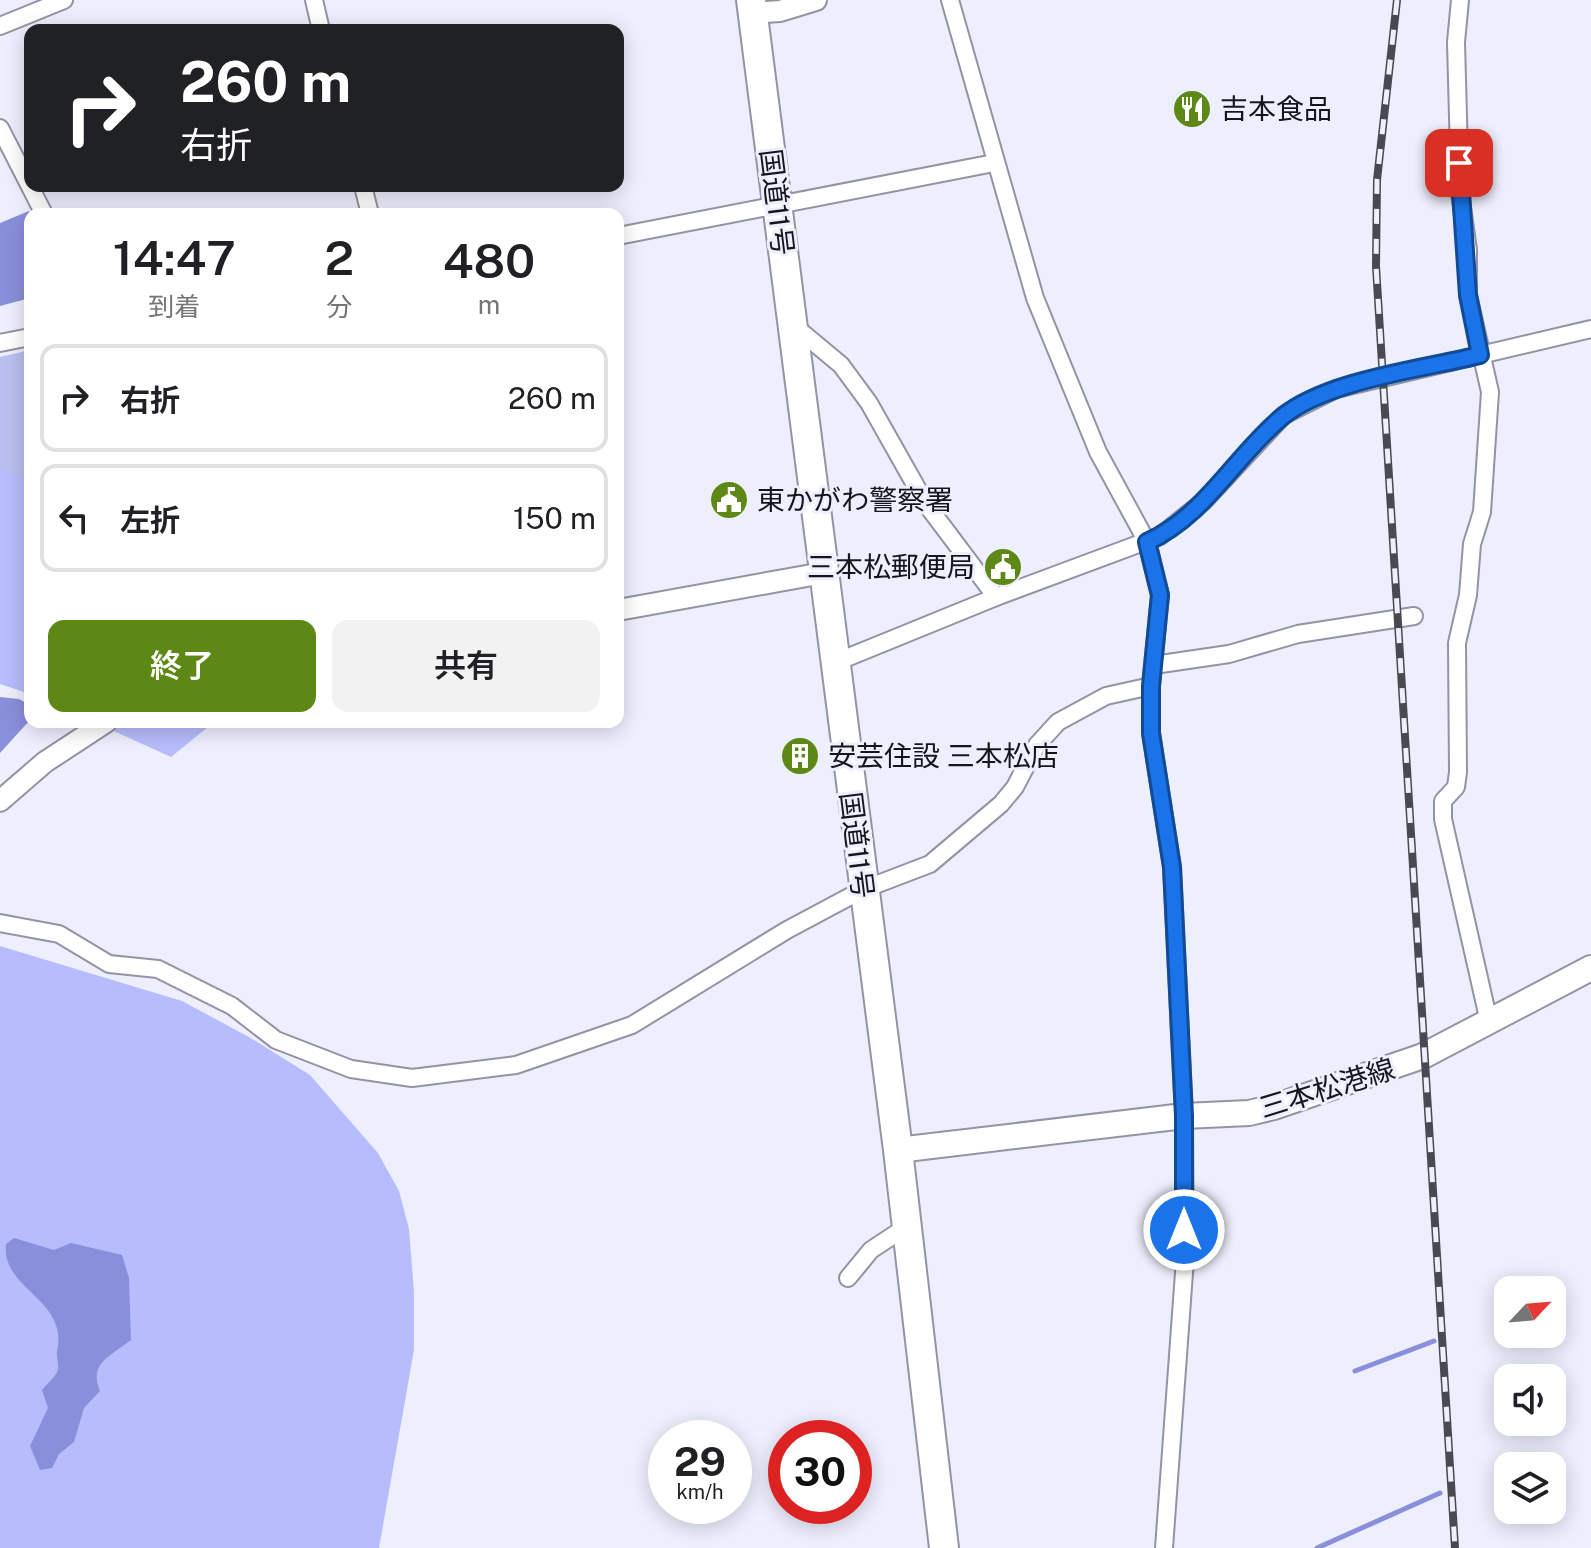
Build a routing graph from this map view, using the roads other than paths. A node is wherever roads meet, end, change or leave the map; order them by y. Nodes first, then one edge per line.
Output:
1 (64, 0) edge
2 (314, 0) edge
3 (816, 0) edge
4 (950, 0) edge
5 (1460, 0) edge
6 (752, 6) edge
7 (320, 24) edge
8 (0, 26) edge
9 (0, 128) edge
10 (994, 163) junction
11 (24, 175) edge
12 (778, 205) junction
13 (624, 235) edge
14 (792, 324) junction
15 (1591, 329) edge
16 (24, 338) edge
17 (0, 343) edge
18 (1480, 355) junction
19 (1147, 542) junction
20 (823, 573) junction
21 (996, 597) junction
22 (624, 609) edge
23 (1414, 616) dead end
24 (834, 663) junction
25 (1154, 665) junction
26 (1151, 686) junction
27 (97, 728) edge
28 (0, 801) edge
29 (862, 890) junction
30 (0, 923) edge
31 (1591, 968) edge
32 (1489, 1022) junction
33 (1184, 1116) junction
34 (898, 1150) junction
35 (906, 1227) junction
36 (848, 1278) dead end
37 (944, 1548) edge
38 (1164, 1548) edge

1 - 8 street
2 - 7 street
3 - 6 street
4 - 10 street
5 - 18 street
6 - 12 highway, 国道11号
9 - 11 street
10 - 12 street
10 - 19 street
12 - 13 street
12 - 14 highway, 国道11号
14 - 20 highway, 国道11号
14 - 21 street
15 - 18 street
16 - 17 street
18 - 19 street
18 - 32 street
19 - 21 street
19 - 25 street
20 - 22 street
20 - 24 highway, 国道11号
21 - 24 street
23 - 25 street
24 - 29 highway, 国道11号
25 - 26 street
26 - 29 street
26 - 33 street
27 - 28 street
29 - 30 street
29 - 34 highway, 国道11号
31 - 32 main road, 三本松港線
32 - 33 main road, 三本松港線
33 - 34 main road, 三本松港線
33 - 38 street
34 - 35 highway, 国道11号
35 - 36 street
35 - 37 highway, 国道11号

